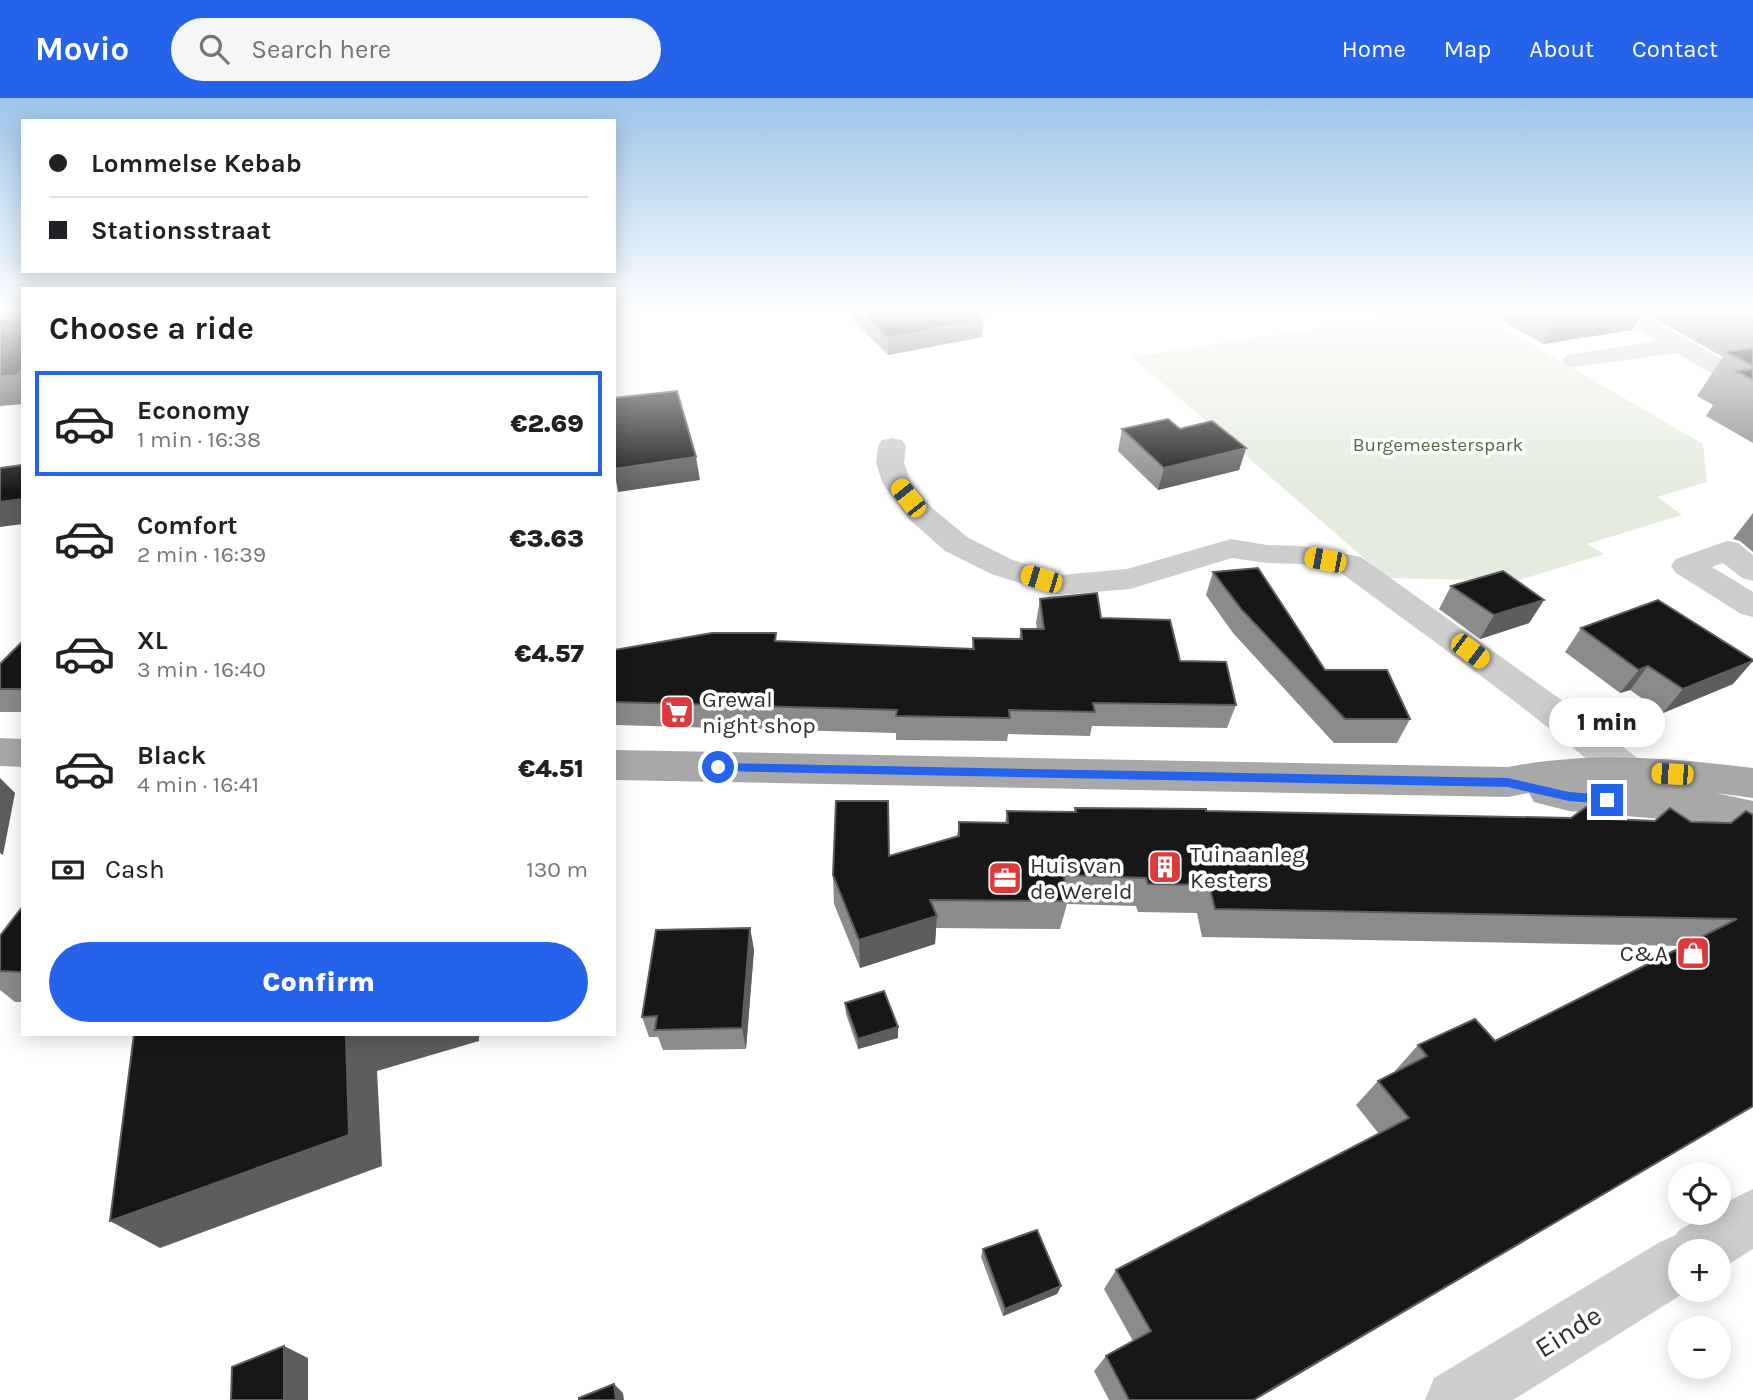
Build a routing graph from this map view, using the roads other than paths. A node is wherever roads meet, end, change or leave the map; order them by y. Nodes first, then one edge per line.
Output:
1 (1724, 371) edge
2 (1753, 388) edge
3 (892, 446) dead end
4 (1753, 571) edge
5 (1753, 607) edge
6 (0, 752) edge
7 (21, 752) edge
8 (616, 765) edge
9 (1753, 783) edge
10 (1640, 787) junction
11 (1753, 817) edge
12 (1753, 1217) edge
13 (1717, 1239) edge
14 (1668, 1269) edge
15 (1456, 1400) edge

1 - 2 street
3 - 10 street
4 - 5 street
6 - 7 main road
8 - 10 main road
9 - 10 main road
10 - 11 main road
12 - 13 street
14 - 15 street, Einde

